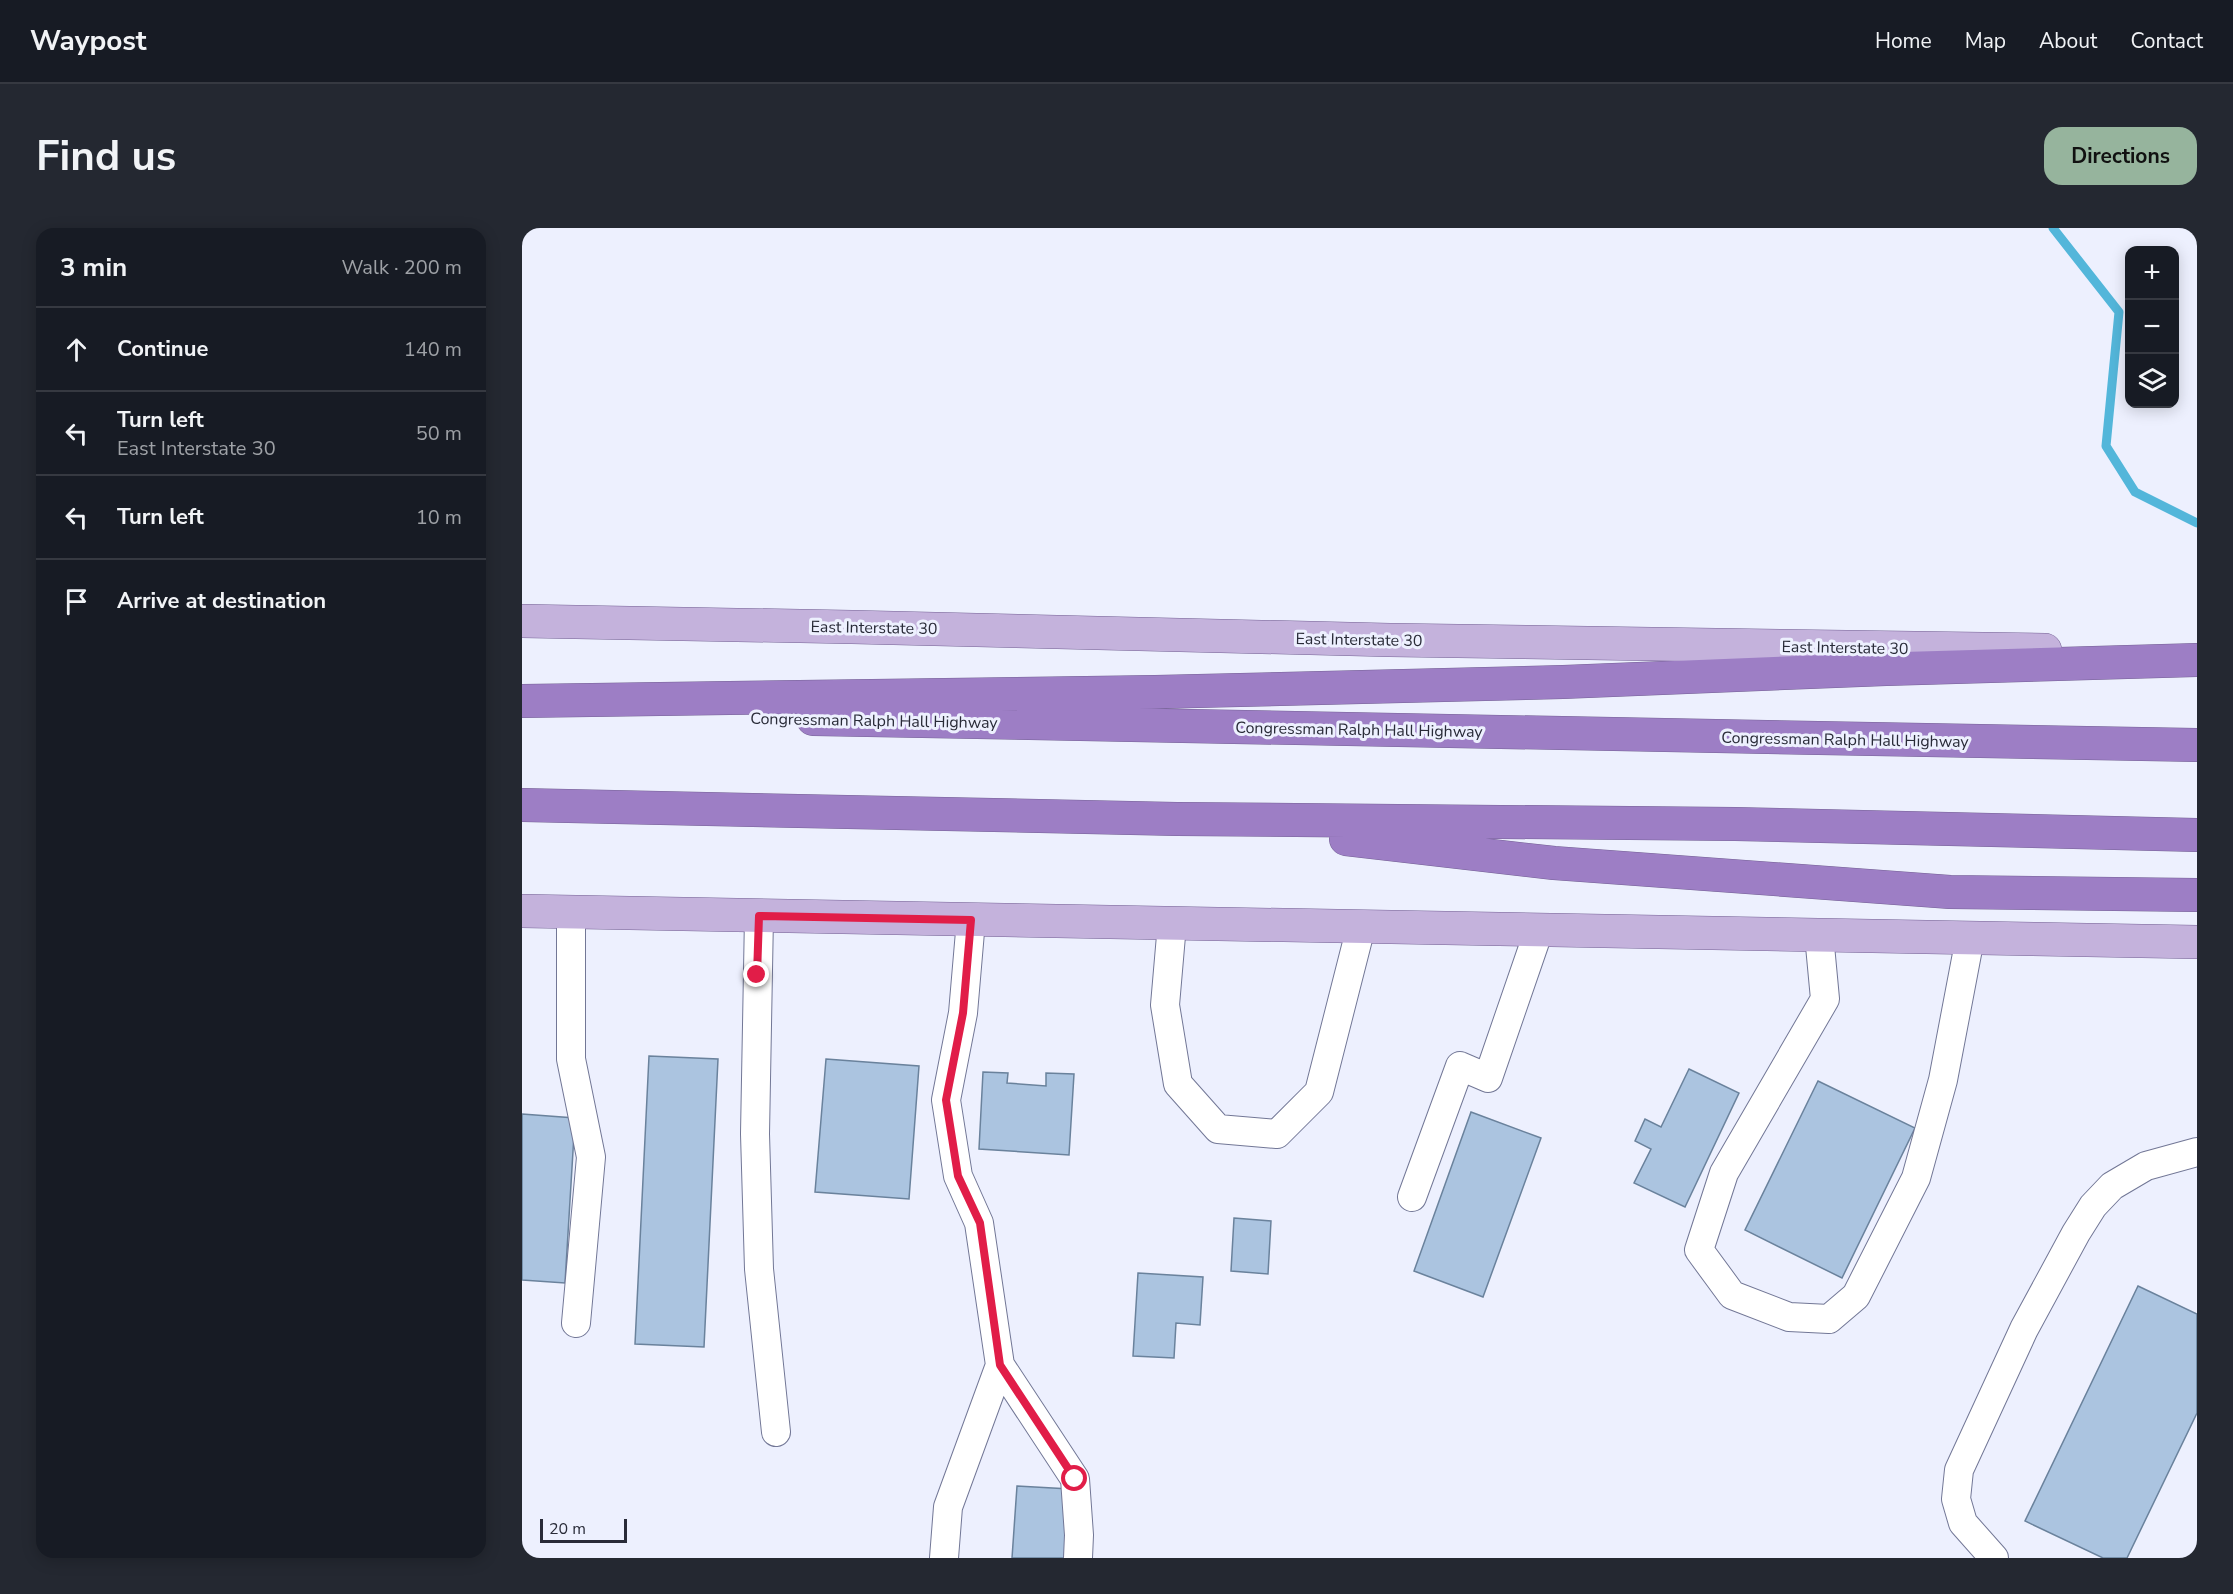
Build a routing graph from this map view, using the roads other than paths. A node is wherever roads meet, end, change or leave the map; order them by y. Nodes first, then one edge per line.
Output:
1 (522, 621) edge
2 (2197, 652) edge
3 (2197, 660) edge
4 (522, 701) edge
5 (522, 713) edge
6 (2197, 745) edge
7 (522, 805) edge
8 (1177, 819) junction
9 (2197, 835) edge
10 (2197, 895) edge
11 (522, 911) edge
12 (571, 912) junction
13 (759, 916) junction
14 (971, 920) junction
15 (1172, 924) junction
16 (1360, 927) junction
17 (1539, 930) junction
18 (1819, 935) junction
19 (1970, 938) junction
20 (2197, 942) edge
21 (2197, 1152) edge
22 (1412, 1197) dead end
23 (576, 1323) dead end
24 (1000, 1365) junction
25 (776, 1432) dead end
26 (944, 1558) edge
27 (1078, 1558) edge
28 (1994, 1558) edge

1 - 2 main road, East Interstate 30
3 - 4 highway
5 - 6 highway, Congressman Ralph Hall Highway
7 - 8 highway
8 - 9 highway
8 - 10 highway
11 - 12 main road
12 - 13 main road
12 - 23 lane
13 - 14 main road
13 - 25 lane
14 - 15 main road
14 - 24 lane
15 - 16 main road
15 - 16 lane
16 - 17 main road
17 - 18 main road
17 - 22 lane
18 - 19 main road
18 - 19 lane
19 - 20 main road
21 - 28 lane
24 - 26 lane
24 - 27 lane

